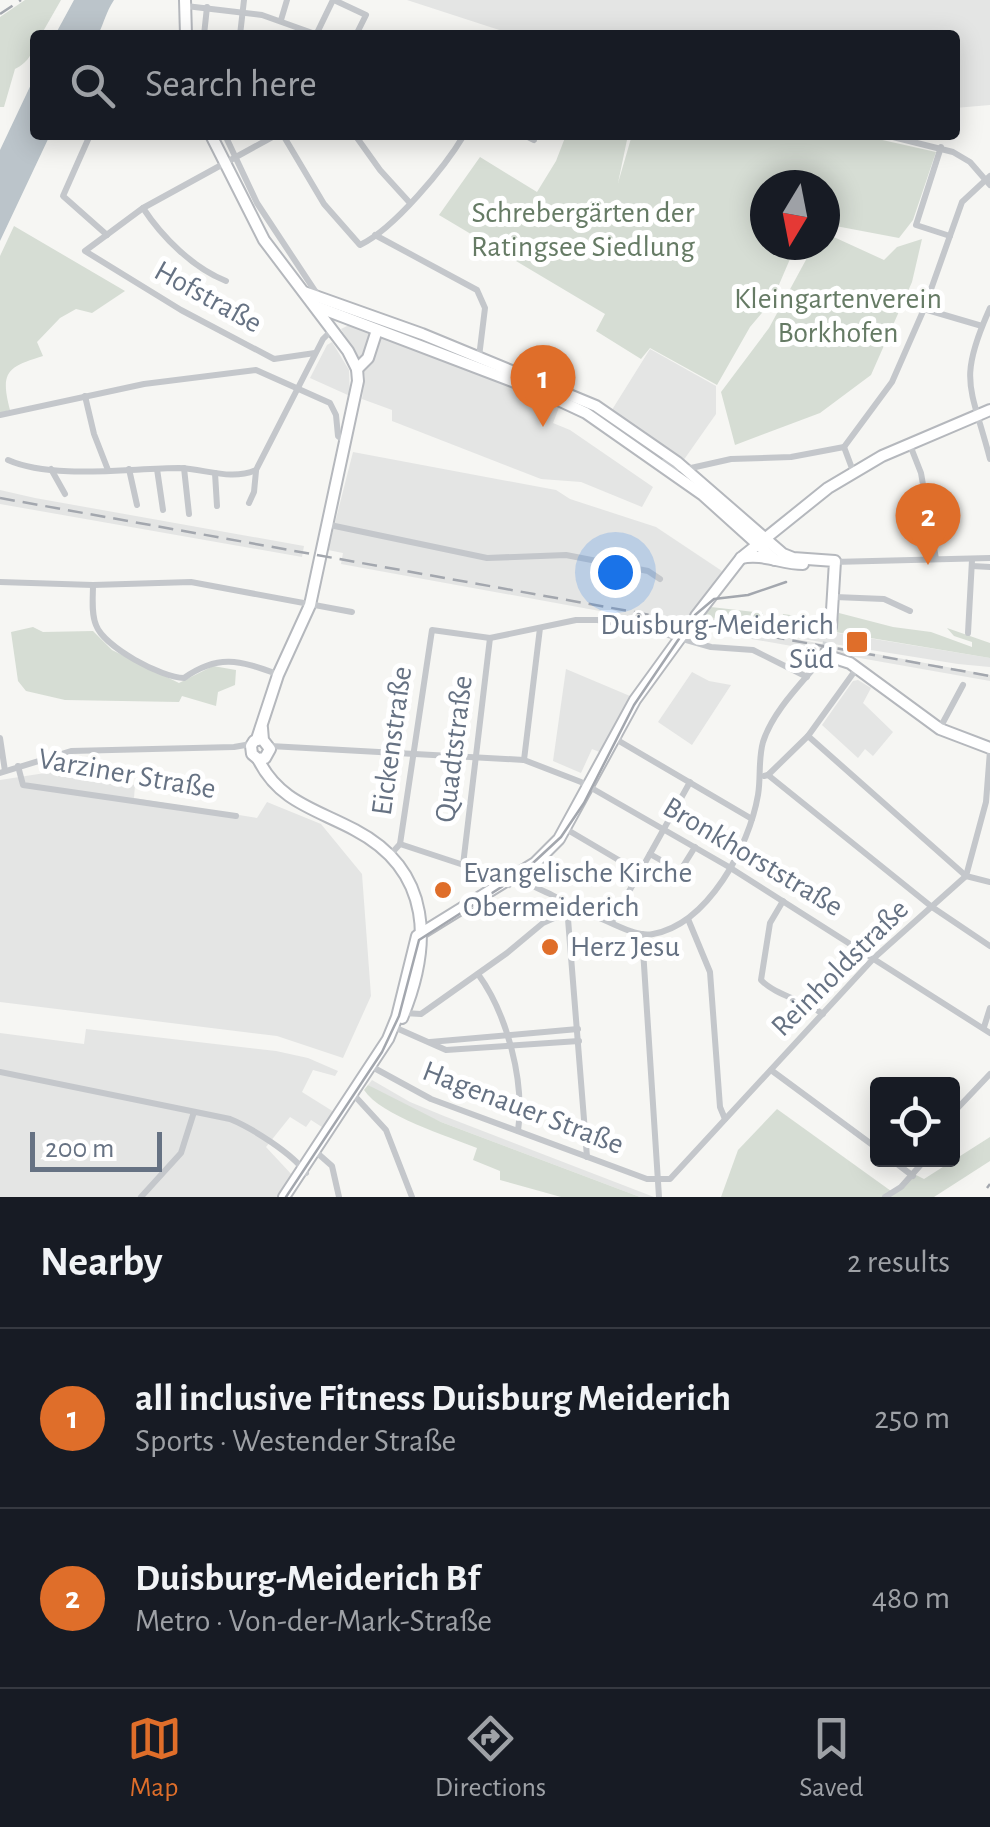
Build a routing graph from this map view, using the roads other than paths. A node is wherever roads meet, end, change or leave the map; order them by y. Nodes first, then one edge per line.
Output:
1 (244, 0) edge
2 (287, 0) edge
3 (334, 0) edge
4 (186, 3) edge
5 (207, 8) junction
6 (242, 12) junction
7 (281, 20) junction
8 (186, 30) edge
9 (205, 30) edge
10 (240, 30) edge
11 (304, 30) edge
12 (319, 30) edge
13 (358, 30) edge
14 (88, 140) edge
15 (215, 140) edge
16 (227, 140) edge
17 (267, 140) edge
18 (277, 140) edge
19 (358, 140) edge
20 (461, 140) edge
21 (908, 140) edge
22 (941, 147) junction
23 (230, 160) junction
24 (988, 180) edge
25 (410, 203) junction
26 (143, 208) junction
27 (107, 235) junction
28 (375, 235) junction
29 (950, 236) junction
30 (226, 282) dead end
31 (312, 296) junction
32 (990, 308) edge
33 (924, 309) junction
34 (982, 326) junction
35 (332, 330) junction
36 (378, 330) junction
37 (434, 344) junction
38 (315, 353) junction
39 (479, 357) junction
40 (357, 369) junction
41 (300, 389) junction
42 (84, 396) junction
43 (565, 396) junction
44 (990, 410) edge
45 (0, 415) edge
46 (978, 415) junction
47 (342, 439) junction
48 (910, 444) junction
49 (844, 447) junction
50 (646, 453) junction
51 (990, 457) edge
52 (8, 460) dead end
53 (50, 468) junction
54 (184, 468) junction
55 (157, 469) junction
56 (108, 470) junction
57 (129, 470) junction
58 (256, 470) junction
59 (688, 470) junction
60 (853, 471) junction
61 (215, 473) junction
62 (65, 494) dead end
63 (249, 503) dead end
64 (138, 505) dead end
65 (217, 506) dead end
66 (163, 510) dead end
67 (189, 514) dead end
68 (330, 525) junction
69 (742, 530) junction
70 (761, 541) junction
71 (741, 558) junction
72 (936, 558) junction
73 (990, 558) edge
74 (775, 560) junction
75 (972, 563) junction
76 (832, 565) junction
77 (990, 568) edge
78 (660, 578) dead end
79 (0, 582) edge
80 (92, 585) junction
81 (835, 597) junction
82 (310, 605) junction
83 (910, 611) dead end
84 (352, 612) dead end
85 (699, 612) dead end
86 (831, 627) tunnel mouth
87 (540, 628) junction
88 (684, 633) junction
89 (968, 633) dead end
90 (490, 638) junction
91 (825, 654) joint
92 (857, 668) junction
93 (278, 675) junction
94 (807, 677) junction
95 (963, 685) dead end
96 (620, 725) junction
97 (940, 729) junction
98 (808, 736) junction
99 (0, 738) edge
100 (617, 740) junction
101 (261, 749) junction
102 (990, 750) edge
103 (412, 752) junction
104 (476, 756) junction
105 (524, 760) junction
106 (18, 766) junction
107 (3, 772) edge
108 (764, 776) junction
109 (690, 782) junction
110 (592, 787) junction
111 (236, 816) dead end
112 (752, 819) junction
113 (664, 829) junction
114 (568, 830) junction
115 (400, 844) junction
116 (695, 847) junction
117 (390, 854) junction
118 (650, 854) junction
119 (463, 864) junction
120 (729, 867) junction
121 (640, 872) junction
122 (519, 876) junction
123 (966, 876) junction
124 (990, 882) edge
125 (508, 883) junction
126 (782, 901) junction
127 (932, 907) junction
128 (567, 914) junction
129 (688, 920) junction
130 (612, 922) junction
131 (642, 934) junction
132 (420, 940) junction
133 (990, 946) edge
134 (874, 958) junction
135 (478, 974) junction
136 (990, 1008) edge
137 (406, 1013) junction
138 (823, 1014) junction
139 (400, 1029) junction
140 (578, 1029) junction
141 (987, 1030) edge
142 (509, 1034) junction
143 (452, 1039) junction
144 (579, 1041) junction
145 (426, 1042) junction
146 (511, 1046) junction
147 (452, 1050) junction
148 (376, 1069) junction
149 (772, 1070) junction
150 (0, 1072) edge
151 (990, 1074) edge
152 (355, 1095) junction
153 (960, 1106) edge
154 (194, 1112) junction
155 (726, 1119) junction
156 (518, 1131) junction
157 (870, 1143) edge
158 (317, 1152) junction
159 (587, 1157) junction
160 (901, 1167) edge
161 (919, 1167) edge
162 (303, 1172) junction
163 (913, 1176) junction
164 (658, 1180) junction
165 (142, 1197) edge
166 (287, 1197) edge
167 (339, 1197) edge
168 (412, 1197) edge
169 (658, 1197) edge
170 (886, 1197) edge

1 - 6 street
2 - 7 street
3 - 12 street
3 - 13 street
4 - 5 street
4 - 8 main road
5 - 6 street
5 - 9 street
6 - 7 street
6 - 10 street
7 - 11 street
14 - 27 street
15 - 23 main road
16 - 23 street
17 - 23 street
18 - 28 street
19 - 25 street
20 - 25 street
21 - 22 street
22 - 24 street
22 - 29 street
23 - 26 street
23 - 31 main road
24 - 29 street
25 - 28 street
26 - 27 street
26 - 30 street
27 - 38 street, Hofstraße
28 - 39 street
29 - 33 street
31 - 35 main road
31 - 36 main road
31 - 37 main road
32 - 34 street
33 - 34 street
33 - 49 street
34 - 46 street
35 - 38 street
35 - 40 main road
36 - 37 main road
36 - 40 main road
37 - 39 main road
37 - 43 main road
38 - 41 street
39 - 43 main road
40 - 47 main road
41 - 42 street
41 - 47 street
41 - 58 street
42 - 45 street
42 - 56 street
43 - 50 main road
43 - 59 main road
44 - 46 main road
46 - 48 main road
46 - 51 street
47 - 68 main road
48 - 60 main road
48 - 72 street
49 - 59 street
49 - 60 street
50 - 59 street
50 - 69 main road
52 - 53 street
53 - 56 street
53 - 62 street
54 - 55 street
54 - 61 street
54 - 67 street
55 - 57 street
55 - 66 street
56 - 57 street
57 - 64 street
58 - 61 street
58 - 63 street
59 - 70 main road
60 - 70 main road
61 - 65 street
68 - 78 street
68 - 82 main road
69 - 70 main road
69 - 71 main road
70 - 71 main road
70 - 74 main road
70 - 76 main road
71 - 74 main road
71 - 85 main road
72 - 75 street
72 - 76 street
73 - 75 street
74 - 76 main road
75 - 77 street
75 - 89 street
76 - 81 main road
79 - 80 street
80 - 82 street
80 - 93 street
81 - 83 street
81 - 86 main road
82 - 84 street
82 - 93 main road
87 - 88 street
87 - 90 street
87 - 105 street
88 - 94 street
88 - 96 main road
88 - 100 main road
90 - 103 street, Eickenstraße
90 - 104 street, Quadtstraße
91 - 92 main road
91 - 94 street
92 - 97 main road
92 - 98 street
93 - 101 main road
94 - 108 street
95 - 97 street
96 - 100 street
96 - 110 main road
97 - 102 main road
98 - 108 street
98 - 123 street
99 - 107 street
100 - 109 street
100 - 110 main road
101 - 103 street, Bronkhorststraße
101 - 106 street, Varziner Straße
101 - 117 main road
102 - 123 street
103 - 104 street, Bronkhorststraße
103 - 115 street, Eickenstraße
104 - 105 street, Bronkhorststraße
104 - 119 street, Quadtstraße
105 - 110 street, Bronkhorststraße
106 - 107 street, Varziner Straße
106 - 111 street, Varziner Straße
108 - 112 street
108 - 127 street
109 - 112 street
109 - 113 street
110 - 113 street, Bronkhorststraße
110 - 114 main road
112 - 120 street
113 - 116 street, Bronkhorststraße
113 - 118 street
114 - 121 street
114 - 122 main road
115 - 117 street, Eickenstraße
115 - 119 street
116 - 118 street
116 - 120 street, Bronkhorststraße
117 - 132 main road
118 - 121 street
119 - 125 street
120 - 126 street, Bronkhorststraße
120 - 129 street
121 - 130 street
122 - 125 main road
122 - 128 street
123 - 124 street
123 - 127 street, Reinholdstraße
125 - 132 main road
126 - 134 street, Bronkhorststraße
126 - 138 street
127 - 133 street
127 - 134 street, Reinholdstraße
128 - 130 street
128 - 135 street
128 - 140 street
129 - 131 street
129 - 155 street
130 - 131 street
131 - 164 street
132 - 137 main road
134 - 138 street, Reinholdstraße
134 - 141 street, Bronkhorststraße
135 - 137 street
135 - 142 street
136 - 141 street
137 - 139 main road
137 - 139 street
138 - 149 street, Reinholdstraße
139 - 145 street
139 - 148 main road
139 - 152 main road
140 - 142 street
140 - 144 street
142 - 143 street
142 - 146 street
143 - 145 street
143 - 147 street
144 - 146 street
144 - 159 street
145 - 147 street
146 - 147 street
146 - 156 street
148 - 152 main road
148 - 156 street, Hagenauer Straße
149 - 155 street, Reinholdstraße
149 - 157 street
150 - 154 street
151 - 153 street
152 - 158 main road
152 - 168 street
154 - 162 street
154 - 165 street
155 - 164 street, Reinholdstraße
156 - 159 street, Hagenauer Straße
158 - 162 main road
158 - 167 street
159 - 164 street, Hagenauer Straße
160 - 163 street
161 - 163 street
162 - 166 main road
163 - 170 street
164 - 169 street

